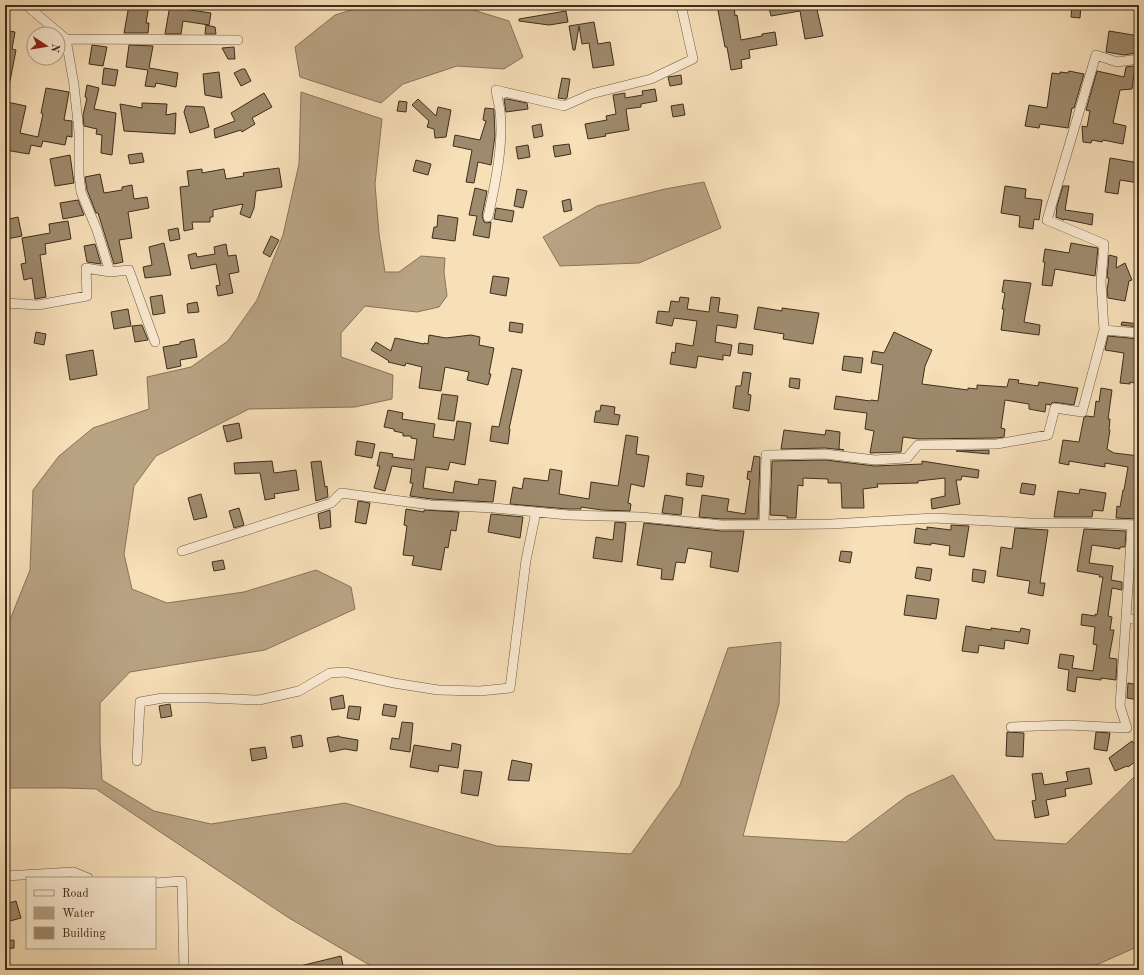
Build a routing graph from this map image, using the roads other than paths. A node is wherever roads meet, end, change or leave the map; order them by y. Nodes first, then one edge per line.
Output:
1 (26, 5) edge
2 (681, 5) edge
3 (51, 26) edge
4 (66, 39) joint
5 (238, 40) dead end
6 (1139, 60) edge
7 (488, 217) dead end
8 (110, 272) junction
9 (5, 303) edge
10 (1104, 330) junction
11 (1139, 333) edge
12 (155, 342) dead end
13 (536, 512) junction
14 (764, 524) junction
15 (1135, 525) edge
16 (182, 551) dead end
17 (1126, 618) junction
18 (1139, 620) edge
19 (1011, 727) dead end
20 (137, 761) dead end
21 (5, 876) edge
22 (86, 877) edge
23 (156, 882) edge
24 (184, 970) edge

1 - 3 street
2 - 7 street
4 - 5 street
4 - 8 street
6 - 10 street
8 - 9 street
8 - 12 street
10 - 11 street
10 - 14 street
13 - 14 street
13 - 16 street
13 - 20 street
14 - 15 street
15 - 17 street
17 - 18 street
17 - 19 street
21 - 22 street
23 - 24 street

